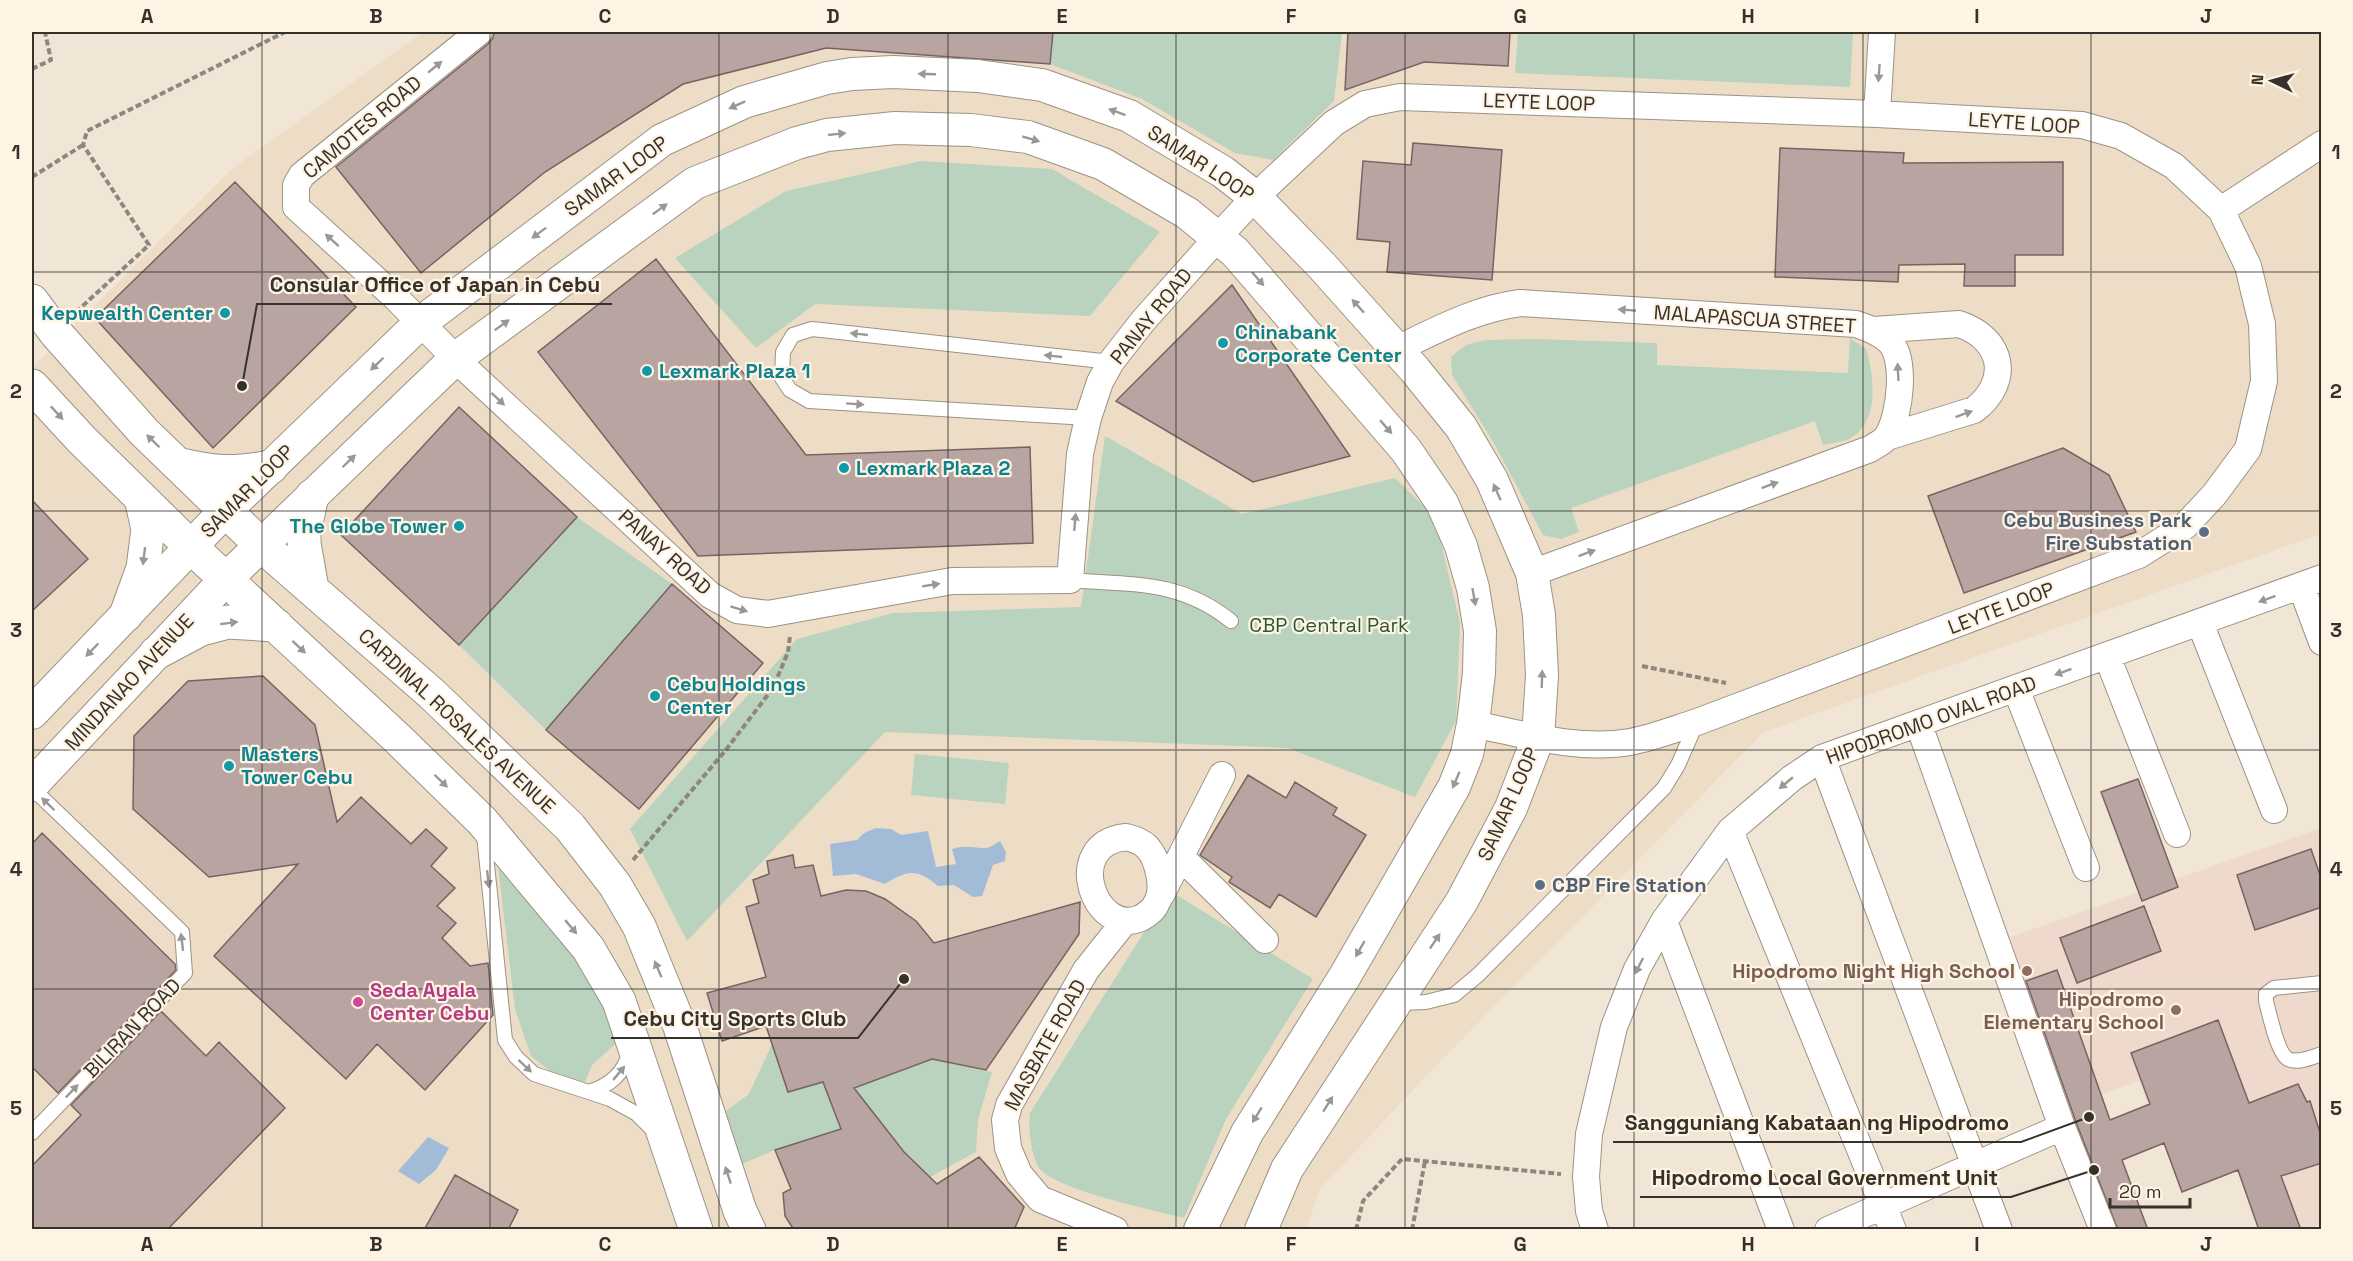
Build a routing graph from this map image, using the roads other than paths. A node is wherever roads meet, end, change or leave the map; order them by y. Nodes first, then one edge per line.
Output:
1 (479, 32) edge
2 (1882, 32) edge
3 (1876, 114) junction
4 (2322, 144) edge
5 (1256, 197) junction
6 (2221, 210) junction
7 (1218, 237) junction
8 (32, 302) edge
9 (419, 324) junction
10 (1874, 330) junction
11 (1397, 349) junction
12 (455, 359) junction
13 (1111, 362) junction
14 (32, 386) edge
15 (1088, 418) junction
16 (1887, 437) junction
17 (177, 464) junction
18 (271, 467) junction
19 (312, 496) junction
20 (141, 498) junction
21 (226, 510) junction
22 (261, 545) junction
23 (191, 547) junction
24 (1532, 573) junction
25 (226, 579) junction
26 (1070, 580) junction
27 (2311, 582) edge
28 (312, 589) junction
29 (126, 615) junction
30 (1231, 621) dead end
31 (2200, 623) junction
32 (276, 625) junction
33 (2322, 642) edge
34 (156, 653) junction
35 (2107, 656) junction
36 (2016, 689) junction
37 (32, 713) edge
38 (1697, 722) junction
39 (1473, 724) junction
40 (1919, 724) junction
41 (1538, 738) junction
42 (1822, 758) junction
43 (1222, 775) dead end
44 (32, 786) edge
45 (2274, 810) dead end
46 (482, 821) junction
47 (1730, 831) junction
48 (2176, 834) dead end
49 (1182, 858) junction
50 (2086, 868) dead end
51 (1161, 895) junction
52 (1125, 921) junction
53 (1664, 921) junction
54 (1265, 940) dead end
55 (2322, 983) edge
56 (1393, 1004) junction
57 (633, 1040) junction
58 (2322, 1054) edge
59 (589, 1092) junction
60 (2062, 1126) junction
61 (32, 1133) edge
62 (665, 1142) junction
63 (1974, 1163) junction
64 (1884, 1204) junction
65 (696, 1230) edge
66 (749, 1230) edge
67 (1115, 1230) edge
68 (1200, 1230) edge
69 (1261, 1230) edge
70 (1595, 1230) edge
71 (1781, 1230) edge
72 (1828, 1230) edge
73 (1893, 1230) edge
74 (1999, 1230) edge
75 (2103, 1230) edge

9 -> 1 street, CAMOTES ROAD
2 -> 3 street
3 - 5 street, LEYTE LOOP
3 - 6 street, LEYTE LOOP
4 - 6 street
5 - 7 street, LEYTE LOOP
5 -> 9 street, SAMAR LOOP
11 -> 5 street, SAMAR LOOP
6 - 38 street, LEYTE LOOP
12 -> 7 street
7 - 13 street, PANAY ROAD
7 -> 39 street
17 -> 8 main road, CARDINAL ROSALES AVENUE
9 - 12 street, CAMOTES ROAD
9 -> 18 street, SAMAR LOOP
10 -> 11 street, MALAPASCUA STREET
16 -> 10 street, MALAPASCUA STREET
16 -> 10 street
24 -> 11 street, SAMAR LOOP
19 -> 12 street
12 -> 26 street, PANAY ROAD
13 - 15 street, PANAY ROAD
13 -> 15 lane
14 -> 20 main road
26 -> 15 street, PANAY ROAD
24 -> 16 street
17 - 18 main road
17 - 21 main road, CARDINAL ROSALES AVENUE
18 - 21 street, SAMAR LOOP
19 - 22 street
19 - 28 main road
20 - 23 main road
20 -> 29 main road
21 - 22 main road, CARDINAL ROSALES AVENUE
21 - 23 street, SAMAR LOOP
22 - 25 street
22 - 28 main road, CARDINAL ROSALES AVENUE
23 - 25 main road
23 - 29 street
41 -> 24 street, SAMAR LOOP
25 - 32 main road
25 - 34 street, MINDANAO AVENUE
26 - 30 lane, PANAY ROAD
27 -> 31 street, HIPODROMO OVAL ROAD
27 - 33 street
66 -> 28 main road, CARDINAL ROSALES AVENUE
29 -> 37 street
31 - 35 street, HIPODROMO OVAL ROAD
31 - 45 street
34 -> 32 main road
32 -> 46 main road
34 - 44 street, MINDANAO AVENUE
35 -> 36 street, HIPODROMO OVAL ROAD
35 - 48 street
36 - 40 street, HIPODROMO OVAL ROAD
36 - 50 street
38 - 41 street, LEYTE LOOP
38 - 56 lane
39 - 41 street, LEYTE LOOP
39 -> 68 street
40 - 42 street, HIPODROMO OVAL ROAD
40 - 60 street
56 -> 41 street, SAMAR LOOP
42 -> 47 street, HIPODROMO OVAL ROAD
42 - 63 street
43 - 49 street
61 -> 44 lane, BILIRAN ROAD
46 -> 57 main road
46 -> 59 lane
47 - 53 street, HIPODROMO OVAL ROAD
47 - 64 street
49 - 51 street
49 - 54 street
51 - 52 street
51 - 52 street
52 - 67 street, MASBATE ROAD
53 -> 70 street, HIPODROMO OVAL ROAD
53 - 71 street
55 - 58 lane
69 -> 56 street, SAMAR LOOP
59 -> 57 lane
57 - 62 main road
59 - 62 lane
60 - 63 street
60 - 75 street
62 - 65 main road
63 - 64 street
63 - 74 street
64 - 72 street
64 - 73 street

